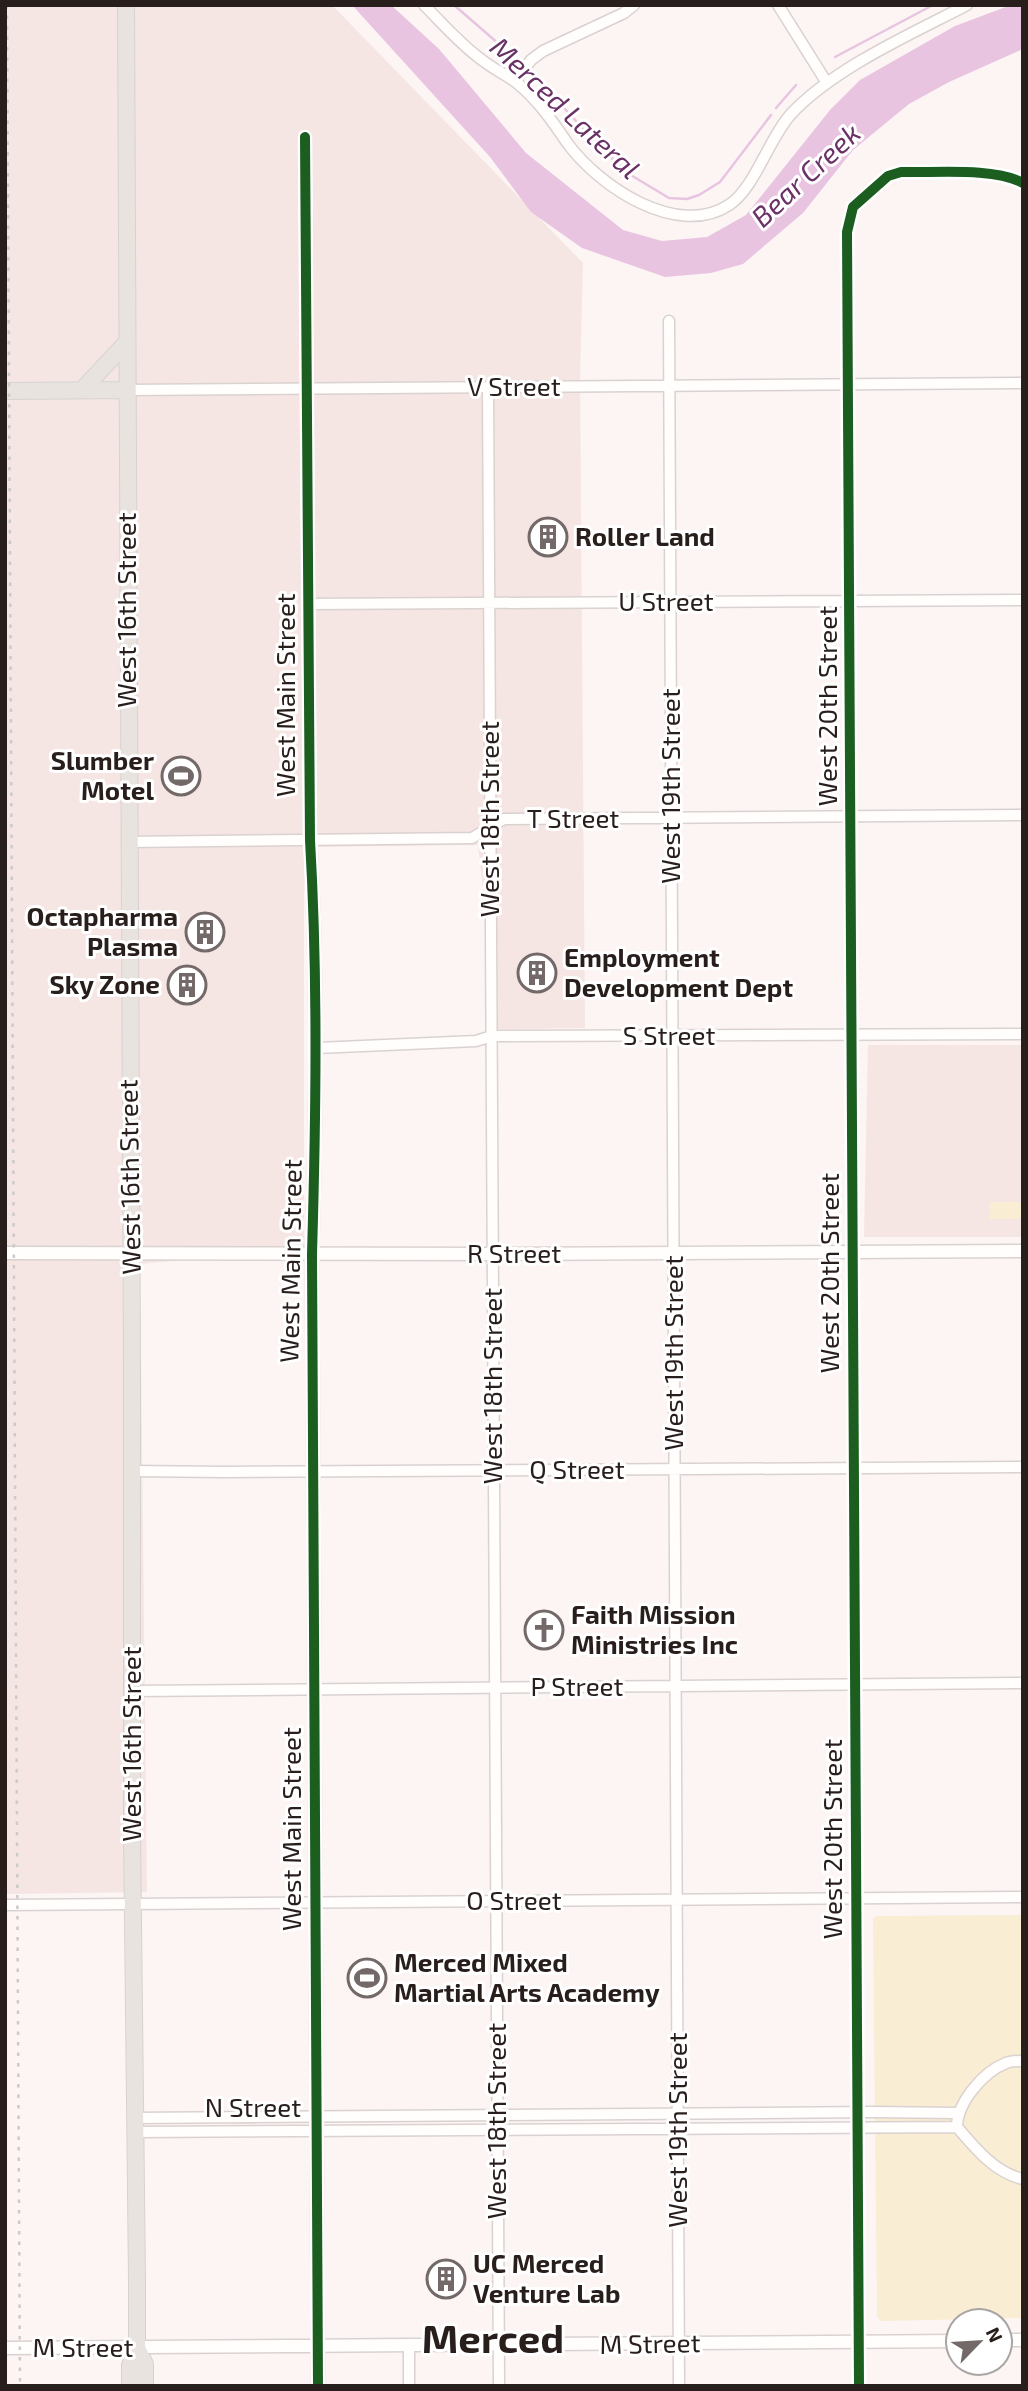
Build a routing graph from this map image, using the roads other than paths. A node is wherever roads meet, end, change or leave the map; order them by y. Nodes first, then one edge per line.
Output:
1 (126, 5) edge
2 (424, 5) edge
3 (634, 5) edge
4 (778, 5) edge
5 (967, 5) edge
6 (516, 81) junction
7 (827, 83) junction
8 (305, 137) dead end
9 (1023, 183) edge
10 (669, 321) dead end
11 (126, 343) junction
12 (1023, 383) edge
13 (849, 384) junction
14 (670, 386) junction
15 (488, 387) junction
16 (306, 388) junction
17 (82, 390) junction
18 (126, 390) junction
19 (5, 391) edge
20 (1023, 600) edge
21 (850, 601) junction
22 (671, 602) junction
23 (489, 603) junction
24 (309, 604) junction
25 (1023, 815) edge
26 (851, 817) junction
27 (671, 818) junction
28 (490, 829) junction
29 (310, 839) junction
30 (128, 842) junction
31 (1023, 1034) edge
32 (672, 1035) junction
33 (852, 1035) junction
34 (492, 1036) junction
35 (317, 1048) junction
36 (1023, 1251) edge
37 (853, 1252) junction
38 (5, 1253) edge
39 (674, 1253) junction
40 (131, 1254) junction
41 (312, 1254) junction
42 (492, 1254) junction
43 (1023, 1467) edge
44 (854, 1469) junction
45 (675, 1470) junction
46 (132, 1471) junction
47 (494, 1471) junction
48 (313, 1472) junction
49 (1023, 1683) edge
50 (855, 1685) junction
51 (676, 1686) junction
52 (494, 1687) junction
53 (314, 1688) junction
54 (132, 1691) junction
55 (1023, 1897) edge
56 (856, 1899) junction
57 (676, 1900) junction
58 (496, 1901) junction
59 (315, 1903) junction
60 (5, 1905) edge
61 (133, 1905) junction
62 (1023, 2061) edge
63 (858, 2112) junction
64 (957, 2113) junction
65 (497, 2115) junction
66 (677, 2115) junction
67 (316, 2117) junction
68 (136, 2125) junction
69 (957, 2127) junction
70 (858, 2128) junction
71 (497, 2129) junction
72 (677, 2129) junction
73 (317, 2131) junction
74 (1023, 2179) edge
75 (944, 2341) edge
76 (859, 2342) junction
77 (679, 2343) junction
78 (499, 2345) junction
79 (409, 2346) junction
80 (317, 2347) junction
81 (5, 2348) edge
82 (137, 2348) junction
83 (130, 2386) edge
84 (145, 2386) edge
85 (318, 2386) edge
86 (410, 2386) edge
87 (499, 2386) edge
88 (679, 2386) edge
89 (859, 2386) edge

1 - 11 main road, West 16th Street
2 - 6 street
3 - 6 street
4 - 7 street
5 - 7 street
6 - 7 street
8 - 16 street, West Main Street
9 - 13 street, West 20th Street
10 - 14 street, West 19th Street
11 - 17 main road
11 - 18 main road, West 16th Street
12 - 13 street, V Street
13 - 14 street, V Street
13 - 21 street, West 20th Street
14 - 15 street, V Street
14 - 22 street, West 19th Street
15 - 16 street, V Street
15 - 23 street, West 18th Street
16 - 18 street, V Street
16 - 24 street, West Main Street
17 - 18 main road, V Street
17 - 19 main road, V Street
18 - 30 main road, West 16th Street
20 - 21 street, U Street
21 - 22 street, U Street
21 - 26 street, West 20th Street
22 - 23 street, U Street
22 - 27 street, West 19th Street
23 - 24 street, U Street
23 - 28 street, West 18th Street
24 - 29 street, West Main Street
25 - 26 street, T Street
26 - 27 street, T Street
26 - 33 street, West 20th Street
27 - 28 street, T Street
27 - 32 street, West 19th Street
28 - 29 street, T Street
28 - 34 street, West 18th Street
29 - 30 street, T Street
29 - 35 street, West Main Street
30 - 40 main road, West 16th Street
31 - 33 street, S Street
32 - 33 street, S Street
32 - 34 street, S Street
32 - 39 street, West 19th Street
33 - 37 street, West 20th Street
34 - 35 street, S Street
34 - 42 street, West 18th Street
35 - 41 street, West Main Street
36 - 37 street, R Street
37 - 39 street, R Street
37 - 44 street, West 20th Street
38 - 40 street, R Street
39 - 42 street, R Street
39 - 45 street, West 19th Street
40 - 41 street, R Street
40 - 46 main road, West 16th Street
41 - 42 street, R Street
41 - 48 street, West Main Street
42 - 47 street, West 18th Street
43 - 44 street, Q Street
44 - 45 street, Q Street
44 - 50 street, West 20th Street
45 - 47 street, Q Street
45 - 51 street, West 19th Street
46 - 48 street, Q Street
46 - 54 main road, West 16th Street
47 - 48 street, Q Street
47 - 52 street, West 18th Street
48 - 53 street, West Main Street
49 - 50 street, P Street
50 - 51 street, P Street
50 - 56 street, West 20th Street
51 - 52 street, P Street
51 - 57 street, West 19th Street
52 - 53 street, P Street
52 - 58 street, West 18th Street
53 - 54 street, P Street
53 - 59 street, West Main Street
54 - 61 main road, West 16th Street
55 - 56 street, O Street
56 - 57 street, O Street
56 - 63 street, West 20th Street
57 - 58 street, O Street
57 - 66 street, West 19th Street
58 - 59 street, O Street
58 - 65 street, West 18th Street
59 - 61 street, O Street
59 - 67 street, West Main Street
60 - 61 street, O Street
61 - 68 main road, West 16th Street
62 - 64 street
63 - 64 street, N Street
63 - 66 street, N Street
63 - 70 street, West 20th Street
64 - 69 street
65 - 66 street, N Street
65 - 67 street, N Street
65 - 71 street, West 18th Street
66 - 72 street, West 19th Street
67 - 68 street, N Street
67 - 73 street, West Main Street
68 - 73 street, N Street
68 - 82 main road, West 16th Street
69 - 70 street, N Street
69 - 74 street
70 - 72 street, N Street
70 - 76 street, West 20th Street
71 - 72 street, N Street
71 - 73 street, N Street
71 - 78 street, West 18th Street
72 - 77 street, West 19th Street
73 - 80 street, West Main Street
75 - 76 street, M Street
76 - 77 street, M Street
76 - 89 street, West 20th Street
77 - 78 street, M Street
77 - 88 street, West 19th Street
78 - 79 street, M Street
78 - 87 street, West 18th Street
79 - 80 street, M Street
79 - 86 street
80 - 82 street, M Street
80 - 85 street, West Main Street
81 - 82 street, M Street
82 - 83 main road, West 16th Street
82 - 84 main road, West 16th Street

